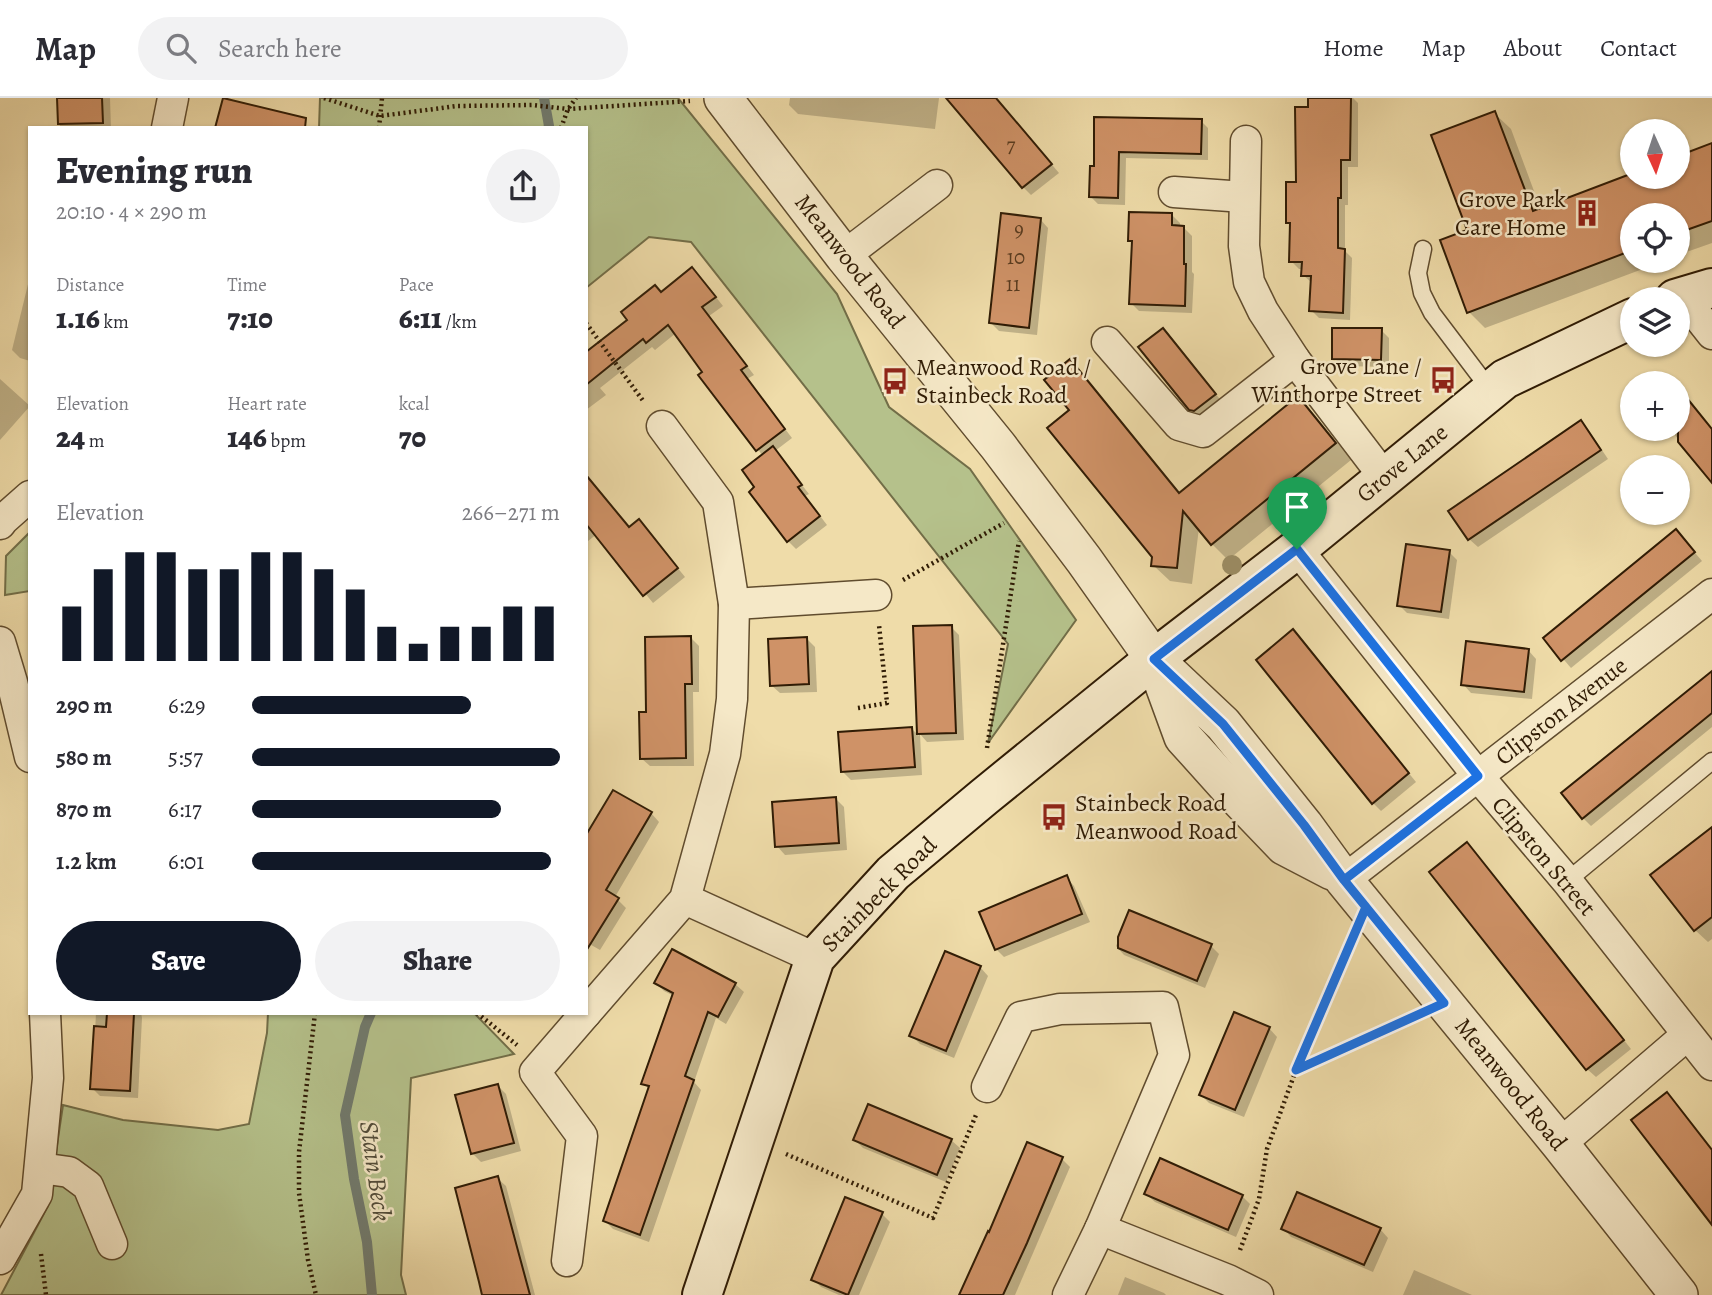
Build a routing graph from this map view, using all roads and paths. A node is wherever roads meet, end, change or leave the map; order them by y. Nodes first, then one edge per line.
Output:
1 (173, 98) edge
2 (324, 98) edge
3 (382, 98) edge
4 (576, 98) edge
5 (723, 98) edge
6 (568, 109) junction
7 (380, 116) junction
8 (167, 126) edge
9 (379, 126) edge
10 (562, 126) edge
11 (1246, 141) dead end
12 (936, 184) dead end
13 (1174, 192) dead end
14 (1244, 197) junction
15 (1423, 249) dead end
16 (844, 256) junction
17 (1690, 295) edge
18 (1620, 324) edge
19 (588, 326) edge
20 (1712, 334) edge
21 (1107, 342) dead end
22 (1295, 360) junction
23 (1491, 391) junction
24 (662, 426) joint
25 (1385, 478) junction
26 (28, 498) edge
27 (1004, 523) dead end
28 (0, 524) edge
29 (1018, 541) dead end
30 (1297, 549) junction
31 (1712, 594) edge
32 (876, 595) junction
33 (734, 604) junction
34 (0, 642) edge
35 (1154, 659) junction
36 (858, 708) dead end
37 (28, 749) edge
38 (986, 753) dead end
39 (1712, 761) edge
40 (1478, 776) junction
41 (1567, 881) junction
42 (1350, 887) junction
43 (685, 899) junction
44 (815, 958) junction
45 (1444, 1003) junction
46 (588, 1011) edge
47 (45, 1015) edge
48 (314, 1015) edge
49 (479, 1015) edge
50 (584, 1015) edge
51 (1688, 1035) junction
52 (1712, 1065) edge
53 (1296, 1070) junction
54 (535, 1072) junction
55 (987, 1087) joint
56 (753, 1140) junction
57 (1560, 1144) junction
58 (40, 1168) junction
59 (1100, 1229) junction
60 (112, 1244) dead end
61 (0, 1259) edge
62 (567, 1261) dead end
63 (1228, 1280) junction
64 (316, 1295) edge
65 (702, 1295) edge
66 (1068, 1295) edge
67 (1258, 1295) edge
68 (1679, 1295) edge

1 - 8 street
2 - 7 path
3 - 7 path
4 - 6 path
5 - 6 path
5 - 16 street, Meanwood Road
6 - 7 path
6 - 10 path
7 - 9 path
11 - 14 street
12 - 16 street
13 - 14 street
14 - 22 street
15 - 23 lane
16 - 35 street, Meanwood Road
17 - 20 street
18 - 23 main road, Grove Lane
19 - 24 path
21 - 22 street
22 - 25 street
23 - 25 main road, Grove Lane
24 - 33 street
25 - 30 main road, Grove Lane
26 - 28 street
27 - 32 path
29 - 38 path
30 - 35 main road, Grove Lane
30 - 40 street, Clipston Street
31 - 40 street, Clipston Avenue
32 - 33 street
32 - 36 path
33 - 43 street
34 - 37 street
35 - 42 street, Meanwood Road
35 - 44 main road, Stainbeck Road
39 - 41 lane
40 - 41 street, Clipston Street
40 - 42 street, Clipston Avenue
41 - 51 street, Clipston Street
42 - 45 street, Meanwood Road
42 - 53 path
43 - 44 street
43 - 46 street
44 - 56 main road, Stainbeck Road
45 - 53 path
45 - 57 street, Meanwood Road
47 - 58 street
48 - 64 path
49 - 54 path
50 - 54 street
51 - 52 street, Clipston Street
51 - 57 street
53 - 63 path
54 - 62 street
55 - 56 path
55 - 59 street
56 - 65 main road, Stainbeck Road
57 - 68 street, Meanwood Road
58 - 60 street
58 - 61 street
59 - 63 street
59 - 66 street
63 - 67 street

